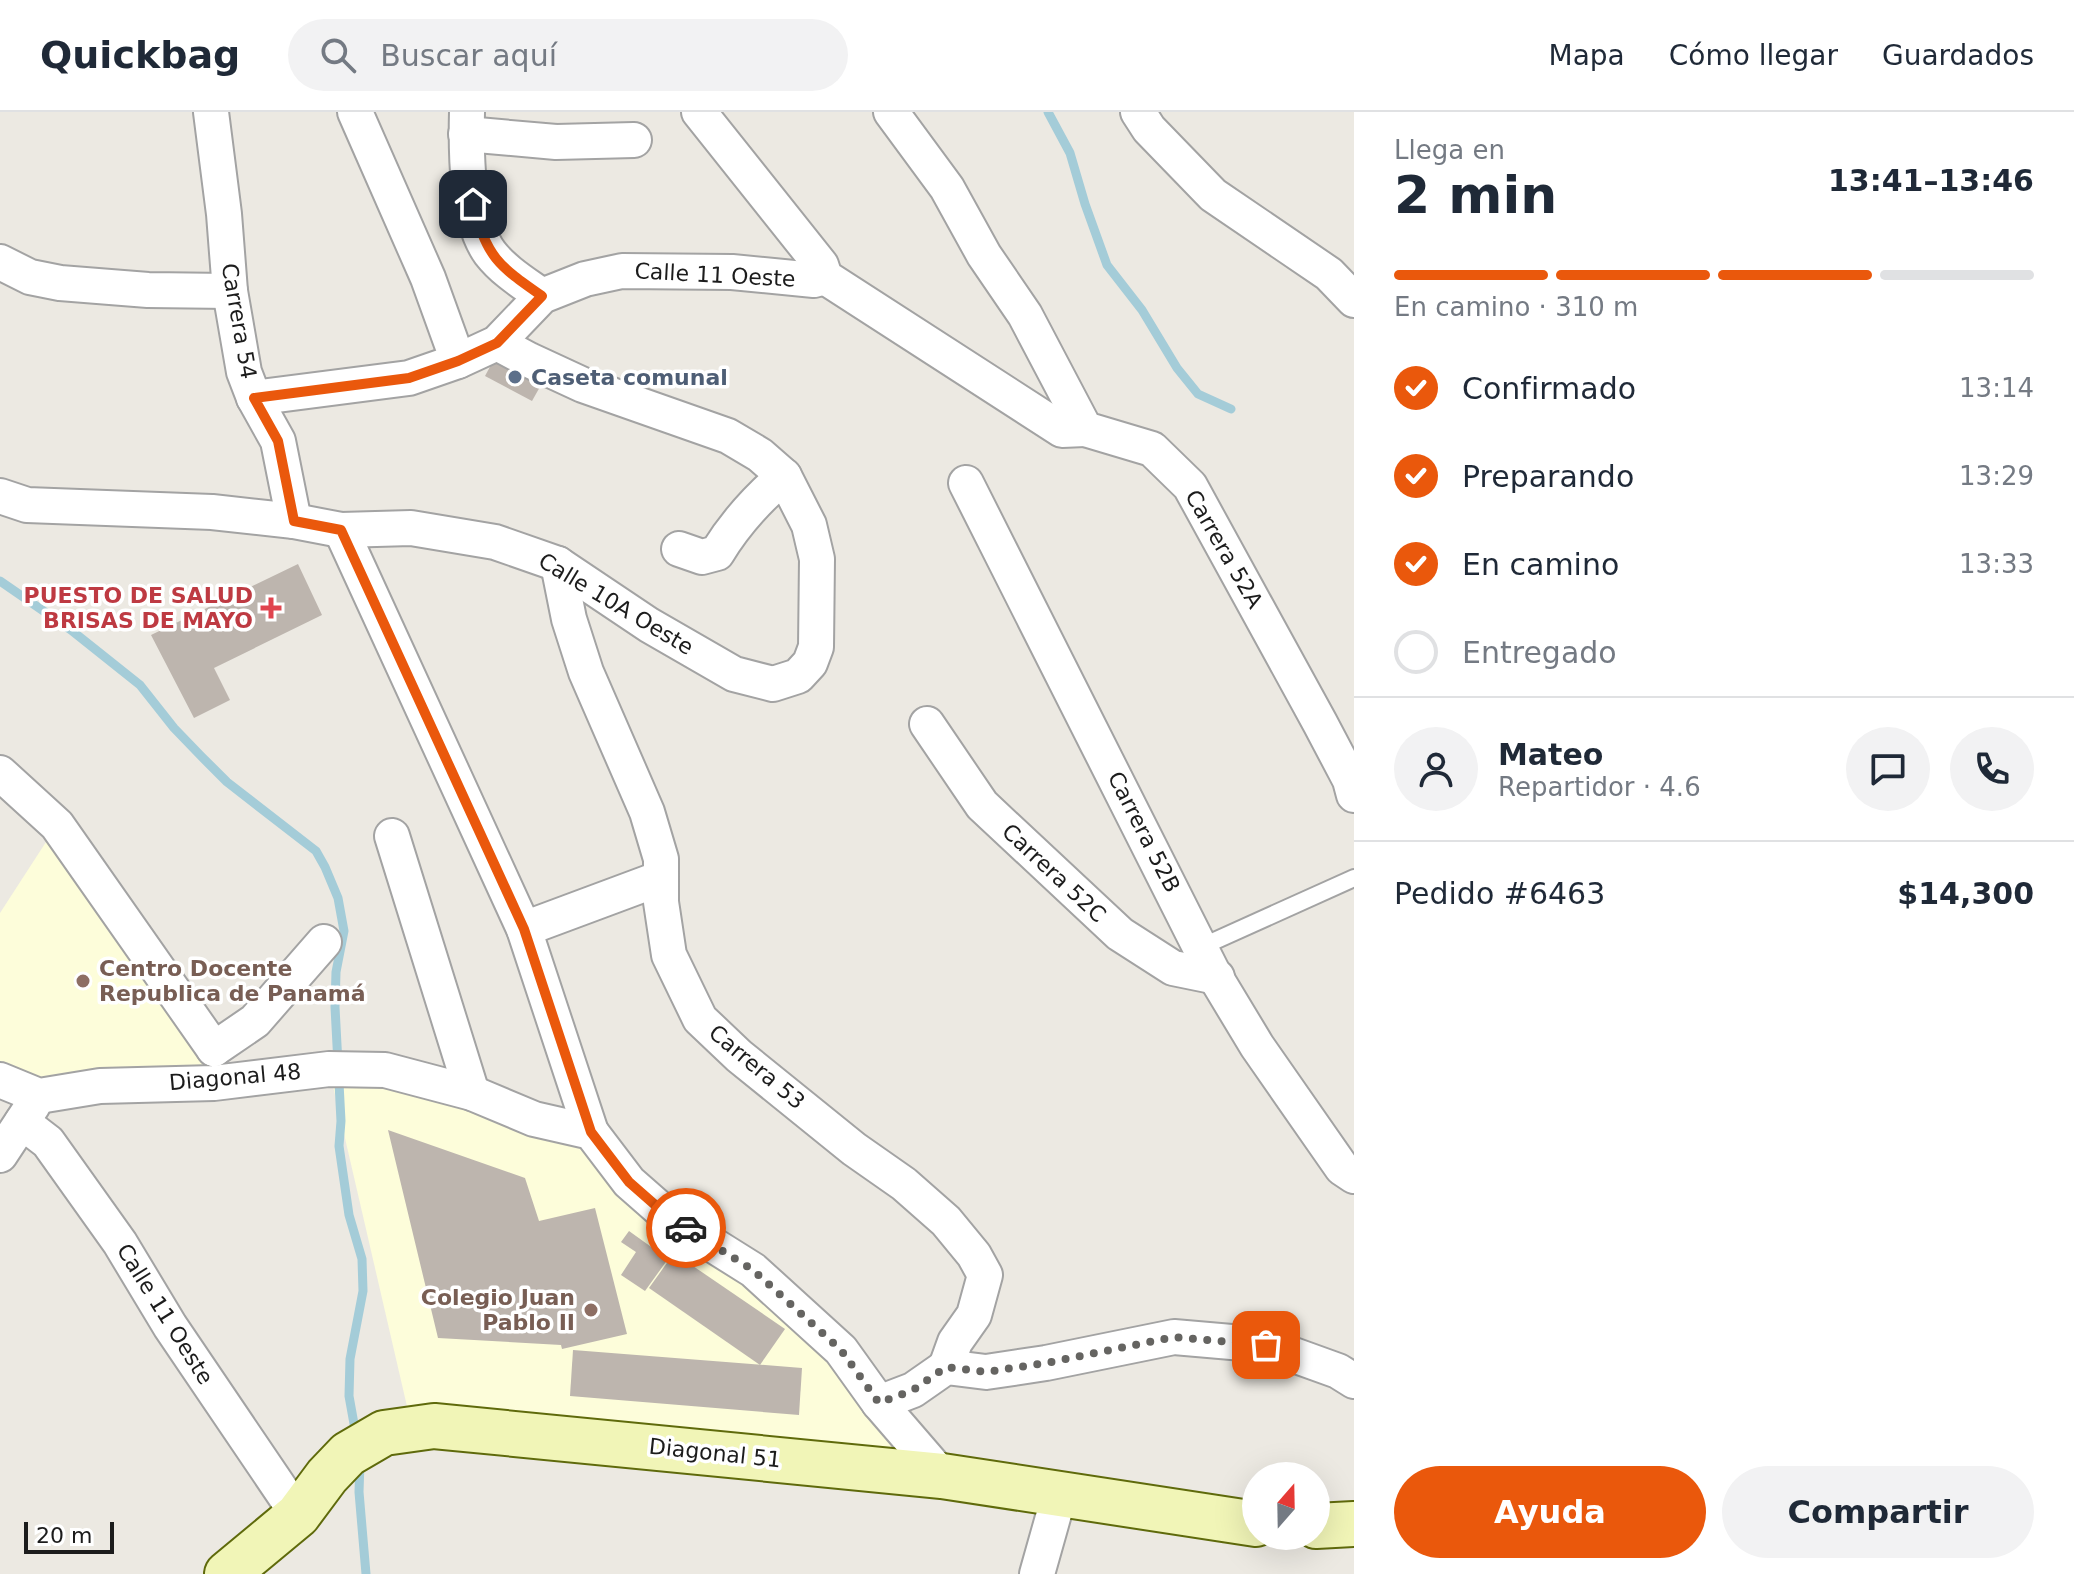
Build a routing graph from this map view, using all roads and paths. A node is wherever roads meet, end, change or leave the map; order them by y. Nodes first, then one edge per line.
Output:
1 (211, 112) edge
2 (355, 112) edge
3 (699, 112) edge
4 (891, 112) edge
5 (1147, 118) edge
6 (467, 123) edge
7 (634, 140) dead end
8 (0, 262) edge
9 (825, 277) junction
10 (230, 291) junction
11 (542, 296) junction
12 (1354, 300) edge
13 (497, 343) junction
14 (458, 361) junction
15 (254, 398) junction
16 (1085, 429) junction
17 (784, 476) junction
18 (966, 483) dead end
19 (0, 496) edge
20 (294, 521) junction
21 (341, 530) junction
22 (679, 549) dead end
23 (558, 564) junction
24 (927, 724) dead end
25 (0, 773) edge
26 (1354, 795) edge
27 (392, 836) dead end
28 (661, 878) junction
29 (1354, 878) edge
30 (524, 929) junction
31 (324, 942) dead end
32 (1201, 947) junction
33 (1217, 977) junction
34 (214, 1049) junction
35 (0, 1080) edge
36 (214, 1083) junction
37 (472, 1093) junction
38 (31, 1109) junction
39 (591, 1132) junction
40 (0, 1155) edge
41 (1348, 1172) edge
42 (946, 1367) junction
43 (1354, 1381) edge
44 (879, 1403) junction
45 (942, 1476) junction
46 (1059, 1496) junction
47 (298, 1515) junction
48 (1242, 1522) edge
49 (1354, 1524) edge
50 (1330, 1525) edge
51 (227, 1574) edge
52 (1037, 1574) edge

1 - 10 street, Carrera 54
2 - 14 street
3 - 9 street
4 - 16 street
5 - 12 street
6 - 7 street
6 - 11 street
8 - 10 street
9 - 11 street, Calle 11 Oeste
9 - 16 street
10 - 15 street, Carrera 54
11 - 13 street, Calle 11 Oeste
13 - 14 street, Calle 11 Oeste
13 - 17 street
14 - 15 street, Calle 11 Oeste
15 - 20 street, Carrera 54
16 - 26 street, Carrera 52A
17 - 22 street
17 - 23 street, Calle 10A Oeste
18 - 32 street, Carrera 52B
19 - 20 street, Calle 10A Oeste
20 - 21 street, Calle 10A Oeste
21 - 23 street, Calle 10A Oeste
21 - 30 street
23 - 28 street, Carrera 53
24 - 33 street, Carrera 52C
25 - 34 street
27 - 37 street
28 - 30 street
28 - 42 street, Carrera 53
29 - 32 lane
30 - 39 street
31 - 34 street
32 - 33 street, Carrera 52B
33 - 41 street, Carrera 52B
34 - 36 street
35 - 38 street
36 - 37 street, Diagonal 48
36 - 38 street, Diagonal 48
37 - 39 street, Diagonal 48
38 - 40 street
38 - 47 street, Calle 11 Oeste
39 - 44 street
42 - 43 street
42 - 44 street
44 - 45 street
45 - 46 street, Diagonal 51
45 - 47 street, Diagonal 51
46 - 48 street, Diagonal 51
46 - 52 street
47 - 51 street, Diagonal 51
49 - 50 street

